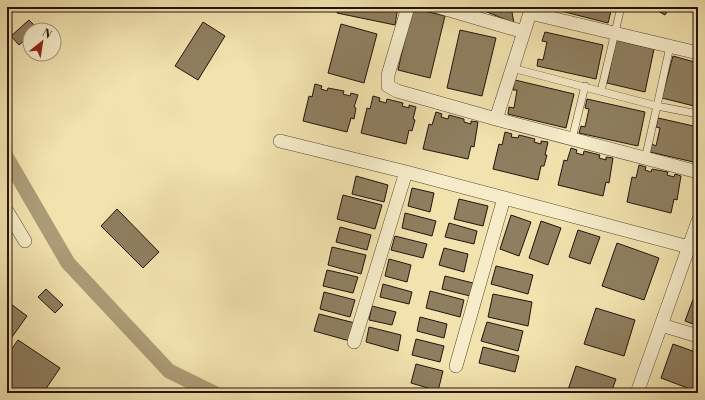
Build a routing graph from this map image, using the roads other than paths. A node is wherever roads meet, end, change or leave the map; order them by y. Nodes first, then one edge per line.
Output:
1 (408, 7) edge
2 (439, 7) edge
3 (621, 7) edge
4 (531, 10) edge
5 (524, 32) junction
6 (616, 33) junction
7 (670, 46) junction
8 (698, 53) edge
9 (512, 68) junction
10 (585, 86) junction
11 (601, 90) junction
12 (657, 106) junction
13 (698, 114) edge
14 (496, 120) junction
15 (572, 140) junction
16 (280, 141) dead end
17 (645, 159) junction
18 (406, 172) junction
19 (698, 172) edge
20 (504, 198) junction
21 (7, 211) edge
22 (698, 221) edge
23 (25, 241) dead end
24 (689, 247) junction
25 (661, 325) junction
26 (698, 336) edge
27 (354, 342) dead end
28 (456, 366) dead end
29 (637, 393) edge

1 - 14 street
2 - 5 street
3 - 6 lane
4 - 5 street
4 - 6 street
5 - 9 street
6 - 7 street
6 - 11 lane
7 - 8 street
7 - 12 lane
9 - 10 lane
9 - 14 street
10 - 11 lane
10 - 15 lane
11 - 12 lane
12 - 13 lane
12 - 17 lane
14 - 15 street
15 - 17 street
16 - 18 street
17 - 19 street
18 - 20 street
18 - 27 street
20 - 24 street
20 - 28 street
21 - 23 street
22 - 24 street
24 - 25 street
25 - 26 street
25 - 29 street

